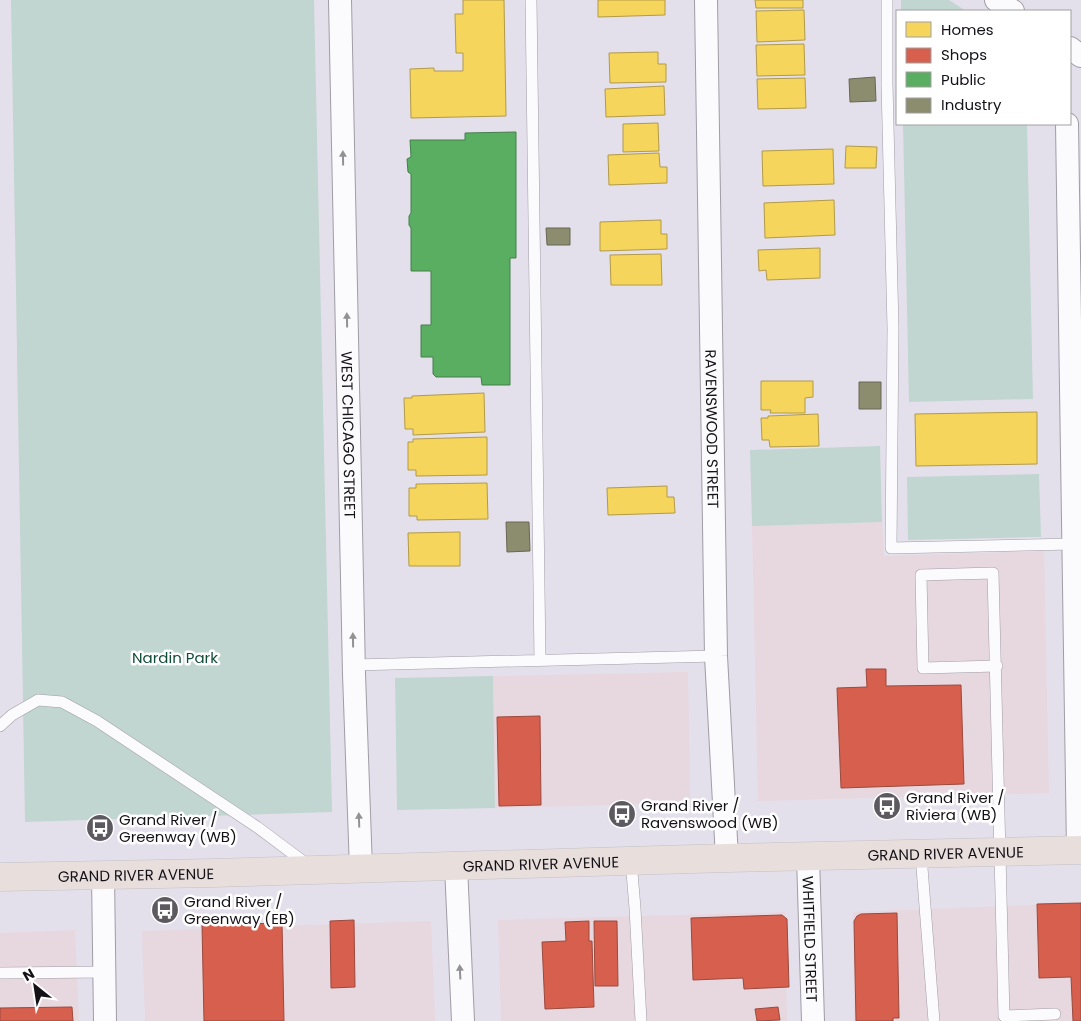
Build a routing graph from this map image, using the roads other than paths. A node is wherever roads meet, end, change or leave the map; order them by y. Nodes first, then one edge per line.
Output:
1 (340, 0) edge
2 (531, 0) edge
3 (706, 0) edge
4 (887, 0) edge
5 (996, 0) edge
6 (1012, 10) edge
7 (1067, 125) edge
8 (1075, 274) edge
9 (1073, 544) junction
10 (1078, 640) edge
11 (716, 656) junction
12 (540, 660) junction
13 (354, 665) junction
14 (997, 666) junction
15 (0, 726) edge
16 (1079, 850) edge
17 (999, 852) junction
18 (921, 854) junction
19 (808, 857) junction
20 (727, 858) junction
21 (631, 861) junction
22 (456, 866) junction
23 (361, 869) junction
24 (314, 870) junction
25 (103, 875) junction
26 (0, 877) edge
27 (105, 972) junction
28 (0, 973) edge
29 (1055, 1014) dead end
30 (1004, 1019) edge
31 (105, 1021) edge
32 (462, 1021) edge
33 (641, 1021) edge
34 (814, 1021) edge
35 (934, 1021) edge

13 -> 1 street, WEST CHICAGO STREET
2 - 12 lane
3 - 11 street, RAVENSWOOD STREET
4 - 9 lane
5 - 6 street
7 - 8 street
8 - 9 street
9 - 10 street
10 - 16 street
11 - 12 lane
11 - 20 street, RAVENSWOOD STREET
12 - 13 lane
23 -> 13 street, WEST CHICAGO STREET
14 - 14 lane
14 - 17 lane
15 - 24 lane
16 - 17 main road, GRAND RIVER AVENUE
17 - 18 main road, GRAND RIVER AVENUE
17 - 30 lane
18 - 19 main road, GRAND RIVER AVENUE
18 - 35 lane
19 - 20 main road, GRAND RIVER AVENUE
19 - 34 street, WHITFIELD STREET
20 - 21 main road, GRAND RIVER AVENUE
21 - 22 main road, GRAND RIVER AVENUE
21 - 33 lane
22 - 23 main road, GRAND RIVER AVENUE
32 -> 22 street
23 - 24 main road, GRAND RIVER AVENUE
24 - 25 main road, GRAND RIVER AVENUE
25 - 26 main road, GRAND RIVER AVENUE
25 - 27 street
27 - 28 lane
27 - 31 street
29 - 30 lane

